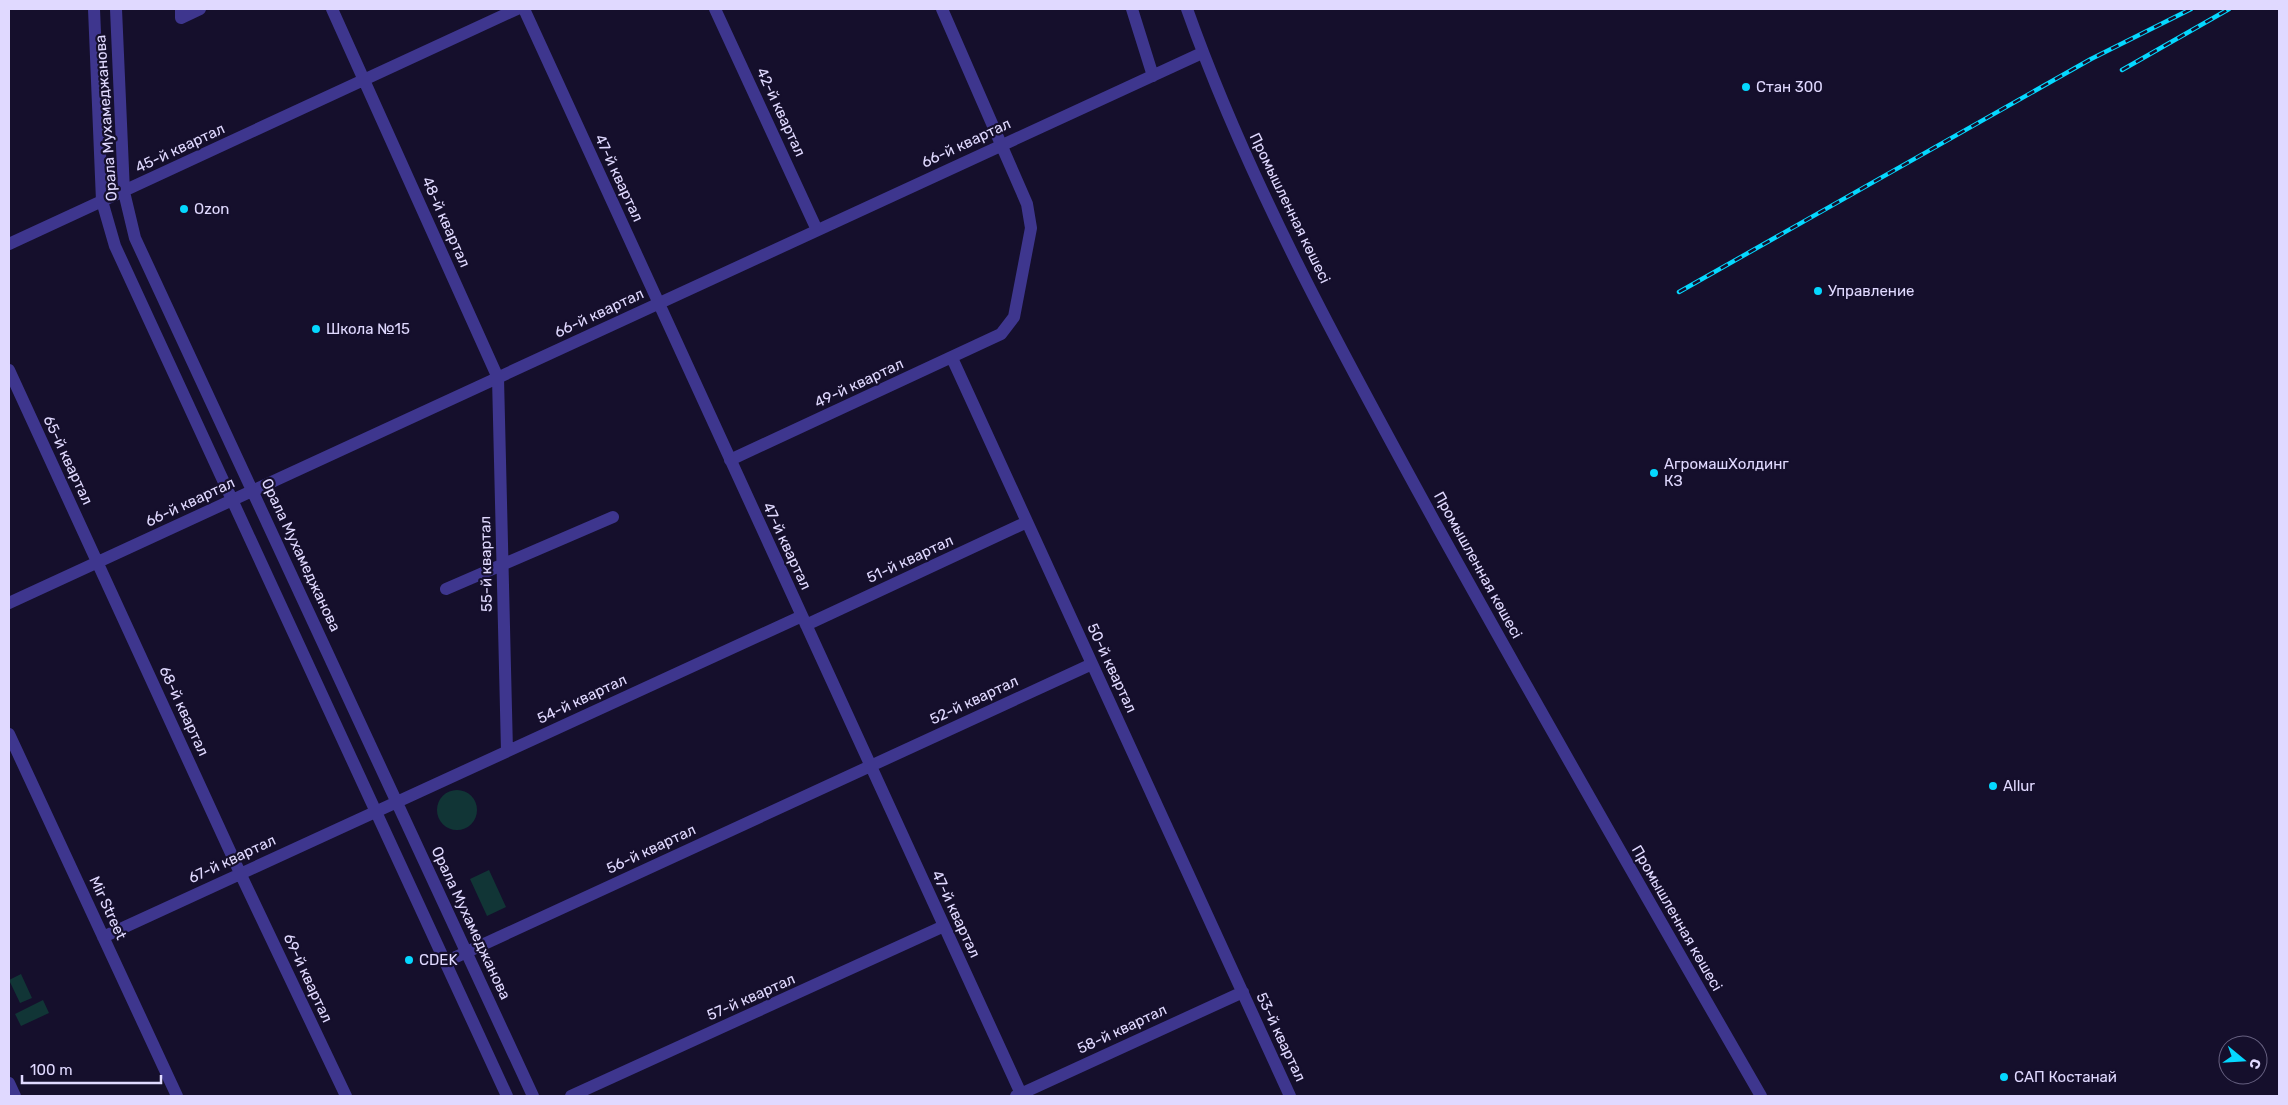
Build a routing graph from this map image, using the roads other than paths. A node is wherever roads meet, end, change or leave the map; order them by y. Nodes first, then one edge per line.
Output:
1 (94, 9) edge
2 (116, 9) edge
3 (181, 9) edge
4 (200, 9) edge
5 (332, 9) edge
6 (517, 9) edge
7 (524, 9) edge
8 (715, 9) edge
9 (942, 9) edge
10 (1132, 9) edge
11 (1187, 9) edge
12 (1202, 53) junction
13 (1152, 76) junction
14 (364, 80) junction
15 (1002, 144) junction
16 (124, 192) junction
17 (102, 201) junction
18 (818, 230) junction
19 (9, 244) edge
20 (659, 304) junction
21 (182, 338) junction
22 (162, 348) junction
23 (952, 358) junction
24 (9, 370) edge
25 (498, 378) junction
26 (730, 460) junction
27 (254, 491) junction
28 (232, 500) junction
29 (613, 517) dead end
30 (1027, 522) junction
31 (97, 563) junction
32 (503, 566) junction
33 (446, 589) dead end
34 (9, 603) edge
35 (804, 621) junction
36 (1092, 664) junction
37 (9, 734) edge
38 (507, 751) junction
39 (870, 765) junction
40 (396, 801) junction
41 (375, 811) junction
42 (240, 873) junction
43 (944, 926) junction
44 (103, 937) junction
45 (466, 952) junction
46 (445, 962) junction
47 (1243, 992) junction
48 (9, 1083) edge
49 (15, 1096) edge
50 (177, 1096) edge
51 (346, 1096) edge
52 (507, 1096) edge
53 (533, 1096) edge
54 (571, 1096) edge
55 (1019, 1096) edge
56 (1290, 1096) edge
57 (1761, 1096) edge

1 - 17 street, Орала Мухамеджанова
2 - 16 street, Орала Мухамеджанова
3 - 4 street
5 - 14 street
6 - 14 street, 45-й квартал
7 - 20 street, 47-й квартал
8 - 18 street, 42-й квартал
9 - 15 street
10 - 13 street
11 - 12 street, Промышленная көшесі
12 - 13 street, 66-й квартал
12 - 57 street, Промышленная көшесі
13 - 15 street, 66-й квартал
14 - 16 street, 45-й квартал
14 - 25 street, 48-й квартал
15 - 18 street, 66-й квартал
15 - 23 street, 49-й квартал
16 - 17 street, 45-й квартал
16 - 21 street, Орала Мухамеджанова
17 - 19 street, 45-й квартал
17 - 22 street, Орала Мухамеджанова
18 - 20 street, 66-й квартал
20 - 25 street, 66-й квартал
20 - 26 street, 47-й квартал
21 - 22 street
21 - 27 street, Орала Мухамеджанова
22 - 28 street, Орала Мухамеджанова
23 - 26 street, 49-й квартал
23 - 30 street, 50-й квартал
24 - 31 street, 65-й квартал
25 - 27 street, 66-й квартал
25 - 32 street, 55-й квартал
26 - 35 street, 47-й квартал
27 - 28 street, 66-й квартал
27 - 40 street, Орала Мухамеджанова
28 - 31 street, 66-й квартал
28 - 41 street, Орала Мухамеджанова
29 - 32 street
30 - 35 street, 51-й квартал
30 - 36 street, 50-й квартал
31 - 34 street, 66-й квартал
31 - 42 street, 68-й квартал
32 - 33 street
32 - 38 street, 55-й квартал
35 - 38 street, 54-й квартал
35 - 39 street, 47-й квартал
36 - 39 street, 52-й квартал
36 - 47 street, 50-й квартал
37 - 44 street, Mir Street
38 - 40 street, 54-й квартал
39 - 43 street, 47-й квартал
39 - 45 street, 56-й квартал
40 - 41 street, 54-й квартал
40 - 45 street, Орала Мухамеджанова
41 - 42 street, 67-й квартал
41 - 46 street, Орала Мухамеджанова
42 - 44 street, 67-й квартал
42 - 51 street, 69-й квартал
43 - 54 street, 57-й квартал
43 - 55 street, 47-й квартал
44 - 50 street, Mir Street
45 - 46 street, 56-й квартал
45 - 53 street, Орала Мухамеджанова
46 - 52 street, Орала Мухамеджанова
47 - 55 street, 58-й квартал
47 - 56 street, 53-й квартал
48 - 49 street

